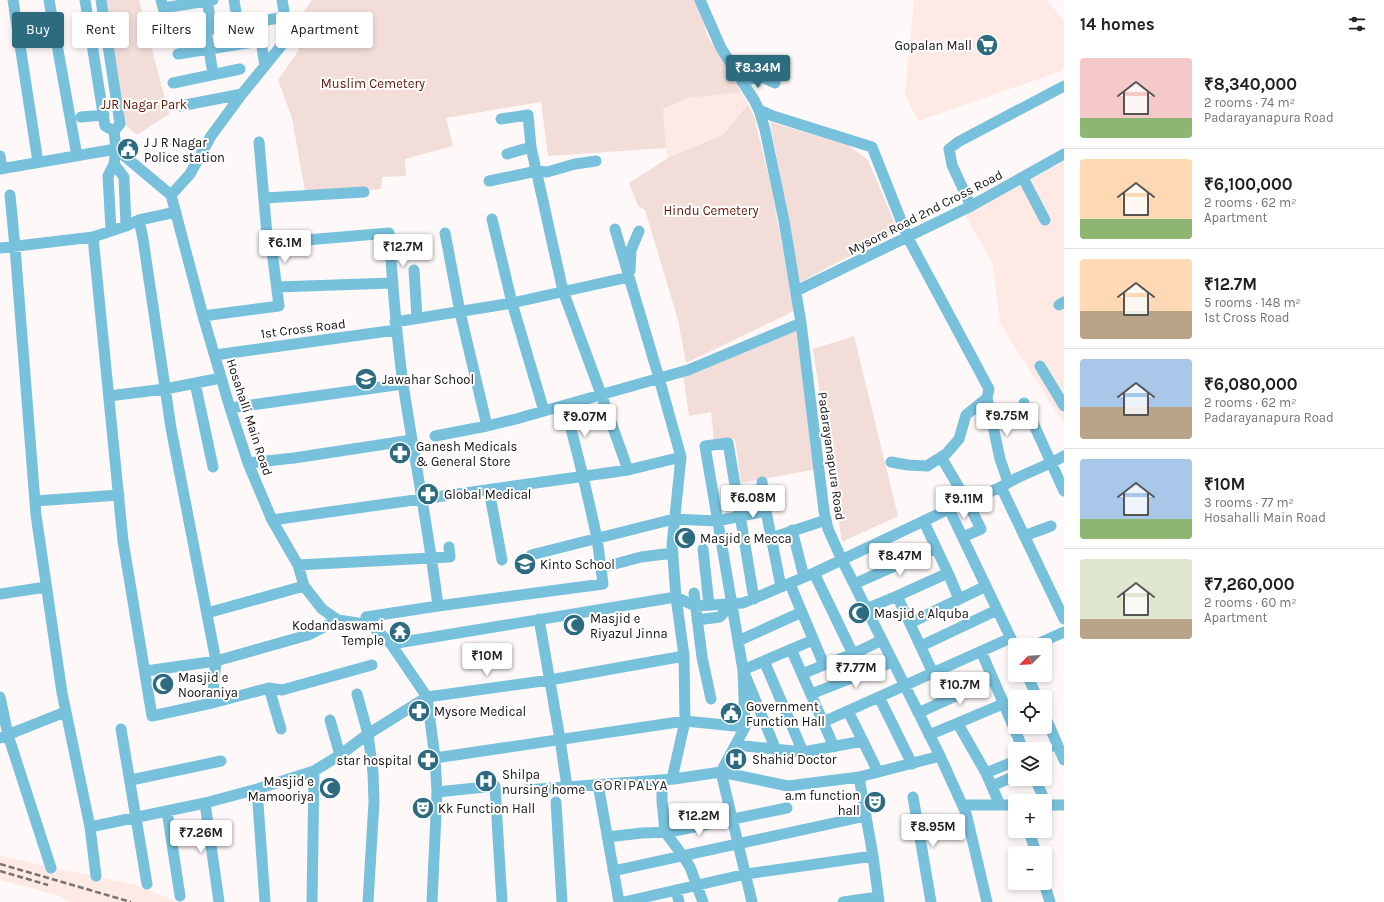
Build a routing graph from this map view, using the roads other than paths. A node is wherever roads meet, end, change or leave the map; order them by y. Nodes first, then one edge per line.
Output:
1 (13, 0) edge
2 (49, 0) edge
3 (85, 0) edge
4 (101, 0) edge
5 (209, 0) edge
6 (234, 0) edge
7 (282, 0) edge
8 (700, 0) edge
9 (183, 2) edge
10 (162, 4) edge
11 (236, 12) edge
12 (285, 12) edge
13 (214, 29) edge
14 (209, 30) junction
15 (279, 48) edge
16 (209, 50) junction
17 (178, 54) dead end
18 (265, 66) junction
19 (240, 69) dead end
20 (213, 74) junction
21 (742, 82) junction
22 (173, 83) dead end
23 (775, 83) dead end
24 (1064, 86) edge
25 (242, 94) junction
26 (180, 106) dead end
27 (759, 110) junction
28 (104, 115) junction
29 (82, 117) dead end
30 (501, 119) dead end
31 (114, 131) junction
32 (259, 142) dead end
33 (532, 147) junction
34 (116, 149) junction
35 (507, 154) dead end
36 (1064, 154) edge
37 (0, 156) edge
38 (77, 156) junction
39 (596, 161) dead end
40 (38, 162) junction
41 (114, 164) junction
42 (1, 169) edge
43 (537, 171) junction
44 (1023, 178) junction
45 (489, 181) dead end
46 (364, 192) dead end
47 (10, 195) dead end
48 (171, 195) junction
49 (265, 198) junction
50 (972, 206) junction
51 (176, 212) junction
52 (492, 219) dead end
53 (139, 220) junction
54 (1046, 220) dead end
55 (126, 226) junction
56 (615, 229) dead end
57 (111, 230) junction
58 (639, 230) dead end
59 (445, 233) dead end
60 (93, 237) junction
61 (908, 238) junction
62 (271, 243) junction
63 (15, 247) junction
64 (0, 248) edge
65 (414, 270) dead end
66 (629, 277) junction
67 (392, 283) junction
68 (277, 287) junction
69 (563, 291) junction
70 (796, 291) junction
71 (512, 303) junction
72 (460, 312) junction
73 (204, 316) junction
74 (417, 318) junction
75 (801, 323) junction
76 (396, 326) junction
77 (215, 354) junction
78 (1040, 366) dead end
79 (221, 378) junction
80 (659, 378) junction
81 (195, 383) junction
82 (403, 384) junction
83 (165, 389) junction
84 (601, 394) junction
85 (109, 396) junction
86 (987, 398) junction
87 (1024, 403) dead end
88 (565, 405) junction
89 (1064, 406) edge
90 (230, 408) junction
91 (544, 411) junction
92 (487, 426) junction
93 (435, 436) dead end
94 (412, 440) junction
95 (1064, 456) edge
96 (680, 457) junction
97 (941, 457) junction
98 (891, 462) dead end
99 (248, 463) junction
100 (1051, 464) junction
101 (213, 468) dead end
102 (628, 470) junction
103 (583, 476) junction
104 (762, 482) dead end
105 (1004, 484) junction
106 (489, 490) junction
107 (1064, 491) edge
108 (119, 495) junction
109 (422, 499) junction
110 (35, 501) junction
111 (967, 501) junction
112 (949, 509) junction
113 (766, 510) junction
114 (740, 516) junction
115 (674, 519) junction
116 (272, 520) junction
117 (826, 520) junction
118 (717, 521) junction
119 (924, 522) junction
120 (1051, 526) dead end
121 (792, 530) junction
122 (1024, 536) junction
123 (963, 537) junction
124 (597, 538) junction
125 (772, 538) junction
126 (449, 547) dead end
127 (936, 548) junction
128 (703, 549) dead end
129 (673, 552) junction
130 (531, 555) dead end
131 (432, 558) junction
132 (502, 560) dead end
133 (842, 560) junction
134 (298, 565) junction
135 (600, 568) junction
136 (948, 573) junction
137 (809, 575) junction
138 (854, 584) junction
139 (304, 586) junction
140 (785, 586) junction
141 (986, 586) junction
142 (46, 587) junction
143 (694, 593) dead end
144 (0, 594) edge
145 (897, 596) junction
146 (676, 597) junction
147 (960, 598) junction
148 (754, 599) junction
149 (731, 604) junction
150 (710, 605) junction
151 (438, 606) junction
152 (695, 606) junction
153 (866, 609) junction
154 (997, 610) junction
155 (802, 612) junction
156 (207, 613) junction
157 (539, 619) junction
158 (1064, 619) edge
159 (338, 620) junction
160 (697, 620) junction
161 (910, 623) junction
162 (371, 625) junction
163 (1064, 632) edge
164 (1011, 638) edge
165 (1051, 638) edge
166 (813, 640) junction
167 (882, 640) junction
168 (738, 641) junction
169 (1004, 641) dead end
170 (391, 644) junction
171 (920, 646) junction
172 (791, 649) junction
173 (981, 651) junction
174 (852, 654) junction
175 (684, 656) junction
176 (216, 661) junction
177 (764, 661) junction
178 (893, 662) junction
179 (372, 665) dead end
180 (824, 665) junction
181 (743, 670) junction
182 (146, 671) junction
183 (933, 673) junction
184 (802, 674) junction
185 (993, 679) junction
186 (550, 680) junction
187 (905, 685) junction
188 (269, 688) junction
189 (357, 694) dead end
190 (811, 694) junction
191 (427, 696) junction
192 (0, 697) edge
193 (879, 697) junction
194 (711, 699) dead end
195 (212, 704) junction
196 (1003, 704) junction
197 (848, 710) junction
198 (65, 712) junction
199 (918, 713) junction
200 (1008, 714) edge
201 (330, 720) dead end
202 (685, 721) junction
203 (823, 722) junction
204 (958, 724) junction
205 (745, 727) junction
206 (121, 729) dead end
207 (282, 729) dead end
208 (1052, 731) edge
209 (368, 734) junction
210 (929, 735) junction
211 (4, 736) edge
212 (560, 739) junction
213 (863, 741) junction
214 (1058, 744) junction
215 (736, 745) junction
216 (1052, 746) edge
217 (834, 747) junction
218 (776, 750) junction
219 (803, 752) junction
220 (340, 755) junction
221 (940, 756) junction
222 (435, 758) junction
223 (1064, 760) edge
224 (222, 761) dead end
225 (912, 764) junction
226 (1008, 764) edge
227 (314, 771) junction
228 (721, 772) junction
229 (878, 772) junction
230 (986, 773) junction
231 (859, 777) junction
232 (667, 779) junction
233 (1008, 779) edge
234 (131, 780) junction
235 (598, 784) junction
236 (992, 786) junction
237 (567, 787) junction
238 (257, 789) junction
239 (526, 790) dead end
240 (437, 792) junction
241 (913, 797) dead end
242 (556, 802) dead end
243 (205, 803) junction
244 (1052, 804) edge
245 (963, 805) junction
246 (1000, 805) junction
247 (1008, 805) edge
248 (1064, 805) edge
249 (787, 808) dead end
250 (167, 811) junction
251 (866, 816) junction
252 (136, 818) junction
253 (732, 820) junction
254 (90, 827) junction
255 (665, 832) junction
256 (607, 837) junction
257 (738, 844) junction
258 (683, 856) junction
259 (873, 856) junction
260 (51, 868) dead end
261 (613, 871) junction
262 (746, 874) junction
263 (96, 876) dead end
264 (147, 884) dead end
265 (697, 885) junction
266 (676, 890) junction
267 (1046, 890) edge
268 (180, 896) dead end
269 (878, 899) edge
270 (629, 901) edge
271 (218, 902) edge
272 (265, 902) edge
273 (312, 902) edge
274 (368, 902) edge
275 (432, 902) edge
276 (502, 902) edge
277 (562, 902) edge
278 (619, 902) edge
279 (679, 902) edge
280 (703, 902) edge
281 (752, 902) edge
282 (843, 902) edge
283 (930, 902) edge
284 (987, 902) edge
285 (1050, 902) edge

1 - 40 street
2 - 38 street
3 - 28 street
4 - 31 street
5 - 9 street
5 - 14 street
6 - 11 street
7 - 12 street
8 - 21 street, Padarayanapura Road
9 - 10 street
10 - 14 street
13 - 14 street
14 - 16 street
15 - 18 street
16 - 17 street
16 - 18 street
16 - 20 street
18 - 25 street
19 - 20 street
20 - 22 street
21 - 23 street
21 - 27 street, Padarayanapura Road
24 - 50 street
25 - 26 street
25 - 48 street
27 - 61 street
27 - 70 street, Padarayanapura Road
28 - 29 street
28 - 31 street
30 - 33 street
31 - 34 street
32 - 49 street
33 - 35 street
33 - 43 street
34 - 38 street
34 - 41 street
34 - 48 street
36 - 44 street, Mysore Road 2nd Cross Road
37 - 42 street
38 - 40 street
39 - 43 street
40 - 42 street
41 - 55 street
41 - 57 street
43 - 45 street
43 - 69 street
44 - 50 street, Mysore Road 2nd Cross Road
44 - 54 street
46 - 49 street
47 - 63 street
48 - 51 street, Hosahalli Main Road
49 - 62 street
50 - 61 street, Mysore Road 2nd Cross Road
51 - 53 street
51 - 73 street, Hosahalli Main Road
52 - 71 street
53 - 55 street
53 - 83 street
55 - 57 street
56 - 66 street
57 - 60 street
58 - 66 street
59 - 72 street
60 - 63 street
60 - 85 street
61 - 70 street, Mysore Road 2nd Cross Road
61 - 86 street
62 - 67 street
62 - 68 street
63 - 64 street
63 - 110 street
65 - 74 street
66 - 69 street, 1st Cross Road
66 - 80 street
67 - 68 street
67 - 76 street
68 - 73 street
69 - 71 street, 1st Cross Road
69 - 84 street
70 - 75 street, Padarayanapura Road
71 - 72 street, 1st Cross Road
71 - 91 street
72 - 74 street, 1st Cross Road
72 - 92 street
73 - 77 street, Hosahalli Main Road
74 - 76 street, 1st Cross Road
75 - 80 street
75 - 117 street, Padarayanapura Road
76 - 77 street, 1st Cross Road
76 - 82 street
77 - 79 street, Hosahalli Main Road
78 - 89 street
79 - 81 street
79 - 90 street, Hosahalli Main Road
80 - 84 street
80 - 96 street
81 - 83 street
81 - 101 street
82 - 90 street
82 - 94 street
83 - 85 street
83 - 156 street
84 - 88 street
84 - 102 street
85 - 108 street
86 - 97 street
86 - 105 street
87 - 100 street
88 - 91 street
88 - 103 street
90 - 99 street, Hosahalli Main Road
91 - 92 street
92 - 93 street
94 - 99 street
94 - 109 street
95 - 100 street
96 - 102 street
96 - 115 street
97 - 98 street
97 - 111 street
99 - 116 street, Hosahalli Main Road
100 - 105 street
100 - 107 street
102 - 103 street
103 - 106 street
103 - 124 street
104 - 113 street
105 - 111 street
105 - 122 street
106 - 109 street
106 - 132 street
108 - 110 street
108 - 182 street
109 - 116 street
109 - 131 street
110 - 142 street
111 - 112 street
111 - 123 street
112 - 119 street
112 - 123 street
113 - 114 street
113 - 125 street
114 - 118 street
114 - 118 street
114 - 148 street
115 - 118 street
115 - 124 street
115 - 129 street
116 - 134 street, Hosahalli Main Road
117 - 121 street
117 - 133 street, Padarayanapura Road
118 - 149 street
119 - 127 street
119 - 133 street
120 - 122 street
121 - 125 street
121 - 137 street
122 - 158 street
123 - 141 street
124 - 130 street
124 - 135 street
125 - 140 street
126 - 131 street
127 - 136 street
127 - 138 street
128 - 150 street
129 - 135 street
129 - 146 street
131 - 134 street
131 - 151 street
133 - 137 street
133 - 138 street, Padarayanapura Road
134 - 139 street, Hosahalli Main Road
135 - 151 street
136 - 145 street
136 - 147 street
137 - 140 street
137 - 174 street
138 - 153 street, Padarayanapura Road
139 - 156 street
139 - 159 street, Hosahalli Main Road
140 - 148 street
140 - 155 street
141 - 147 street
141 - 154 street
142 - 144 street
142 - 198 street
143 - 152 street
145 - 153 street
145 - 161 street
146 - 152 street
146 - 157 street
146 - 175 street
147 - 161 street
148 - 149 street
149 - 150 street
149 - 160 street
149 - 168 street
150 - 152 street
151 - 162 street
152 - 160 street
153 - 167 street, Padarayanapura Road
154 - 164 street
154 - 171 street
155 - 166 street
155 - 168 street
156 - 176 street
157 - 170 street
157 - 186 street
159 - 162 street, Hosahalli Main Road
159 - 176 street
160 - 194 street
161 - 171 street
162 - 170 street
163 - 165 street
166 - 172 street
166 - 180 street
167 - 174 street
167 - 178 street, Padarayanapura Road
168 - 181 street
169 - 173 street
170 - 191 street
171 - 183 street
172 - 177 street
172 - 184 street
173 - 183 street
173 - 185 street
174 - 180 street
175 - 186 street
175 - 202 street
176 - 182 street
176 - 195 street
177 - 181 street
177 - 219 street
178 - 187 street, Padarayanapura Road
178 - 190 street
179 - 188 street
180 - 184 street
181 - 205 street
181 - 218 street
182 - 195 street
183 - 187 street
184 - 190 street
185 - 196 street
185 - 199 street
186 - 191 street
186 - 212 street
187 - 193 street
187 - 199 street, Padarayanapura Road
188 - 195 street
188 - 207 street
189 - 209 street
190 - 203 street
191 - 209 street
191 - 222 street
192 - 211 street
193 - 197 street
193 - 225 street
196 - 200 street
196 - 204 street
197 - 203 street
197 - 213 street
198 - 211 street
198 - 254 street
199 - 210 street, Padarayanapura Road
201 - 220 street
202 - 205 street
202 - 212 street
202 - 232 street
203 - 217 street
204 - 210 street
204 - 230 street
205 - 215 street
206 - 234 street
208 - 214 street
209 - 220 street
209 - 274 street
210 - 221 street, Padarayanapura Road
211 - 260 street
212 - 222 street
212 - 237 street
213 - 217 street
213 - 229 street
214 - 216 street
214 - 223 street
215 - 218 street
215 - 228 street
217 - 219 street
218 - 219 street
220 - 227 street
221 - 225 street
221 - 245 street, Padarayanapura Road
222 - 240 street
224 - 234 street
225 - 229 street
226 - 230 street
227 - 238 street
227 - 273 street
228 - 231 street
228 - 232 street
228 - 253 street
229 - 231 street
230 - 236 street
231 - 251 street
232 - 235 street
232 - 255 street
233 - 236 street
234 - 252 street
235 - 237 street
235 - 256 street
236 - 246 street
237 - 239 street
238 - 243 street
238 - 272 street
240 - 275 street
240 - 276 street
241 - 283 street
242 - 277 street
243 - 250 street
243 - 271 street
244 - 248 street
245 - 246 street
245 - 284 street, Padarayanapura Road
246 - 247 street
249 - 253 street
250 - 252 street
250 - 268 street
251 - 257 street
251 - 259 street
252 - 254 street
252 - 264 street
253 - 255 street
253 - 257 street
254 - 263 street
255 - 256 street
255 - 258 street
256 - 261 street
257 - 258 street
257 - 262 street
258 - 261 street
258 - 265 street
259 - 262 street
259 - 269 street
261 - 278 street
262 - 265 street
262 - 281 street
265 - 266 street
265 - 280 street
266 - 270 street
266 - 279 street
267 - 285 street
269 - 282 street

